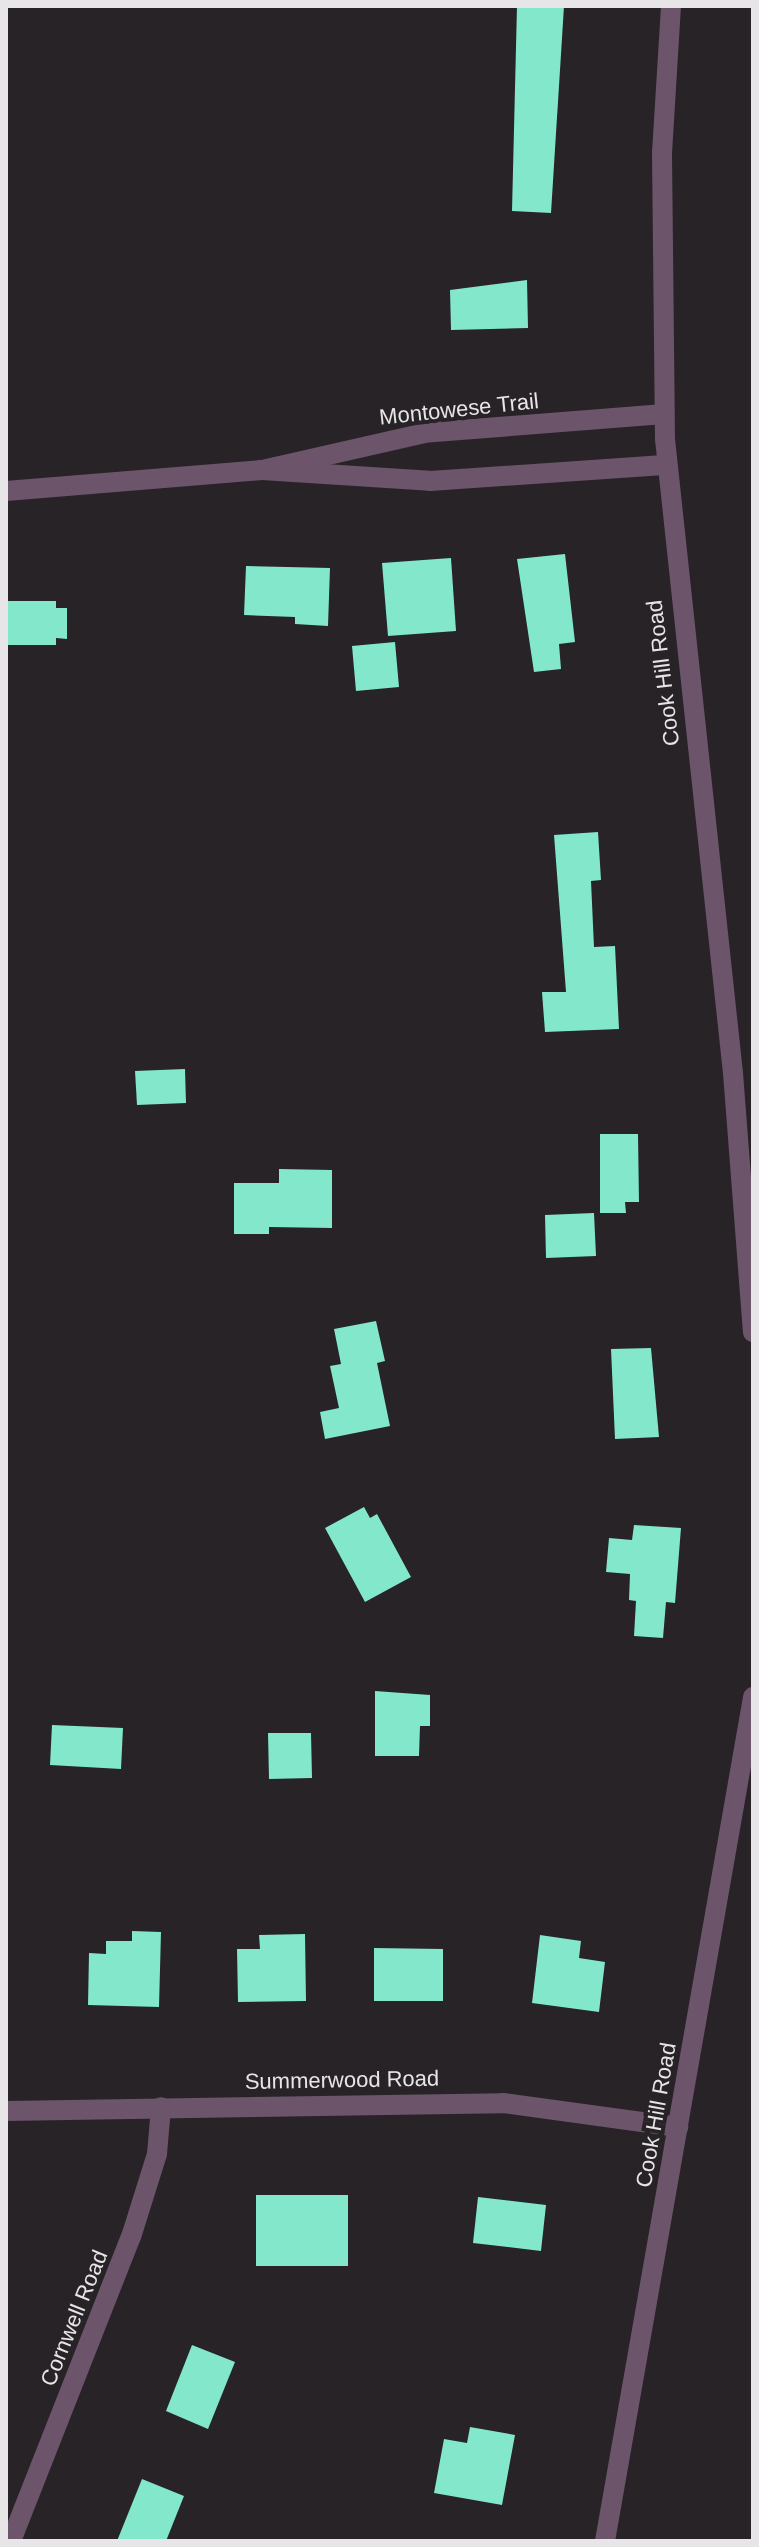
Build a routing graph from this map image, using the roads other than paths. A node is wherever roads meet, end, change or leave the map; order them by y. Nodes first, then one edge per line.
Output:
1 (671, 6) edge
2 (664, 414) junction
3 (667, 465) junction
4 (262, 470) junction
5 (6, 491) edge
6 (753, 1332) edge
7 (753, 1697) edge
8 (161, 2107) junction
9 (6, 2111) edge
10 (678, 2127) junction
11 (11, 2541) edge
12 (605, 2541) edge

1 - 2 street, Cook Hill Road
2 - 3 street, Cook Hill Road
2 - 4 street, Montowese Trail
3 - 4 street, Montowese Trail
3 - 6 street, Cook Hill Road
4 - 5 street, Montowese Trail
7 - 10 street, Cook Hill Road
8 - 9 street, Summerwood Road
8 - 10 street, Summerwood Road
8 - 11 street, Cornwell Road
10 - 12 street, Cook Hill Road

